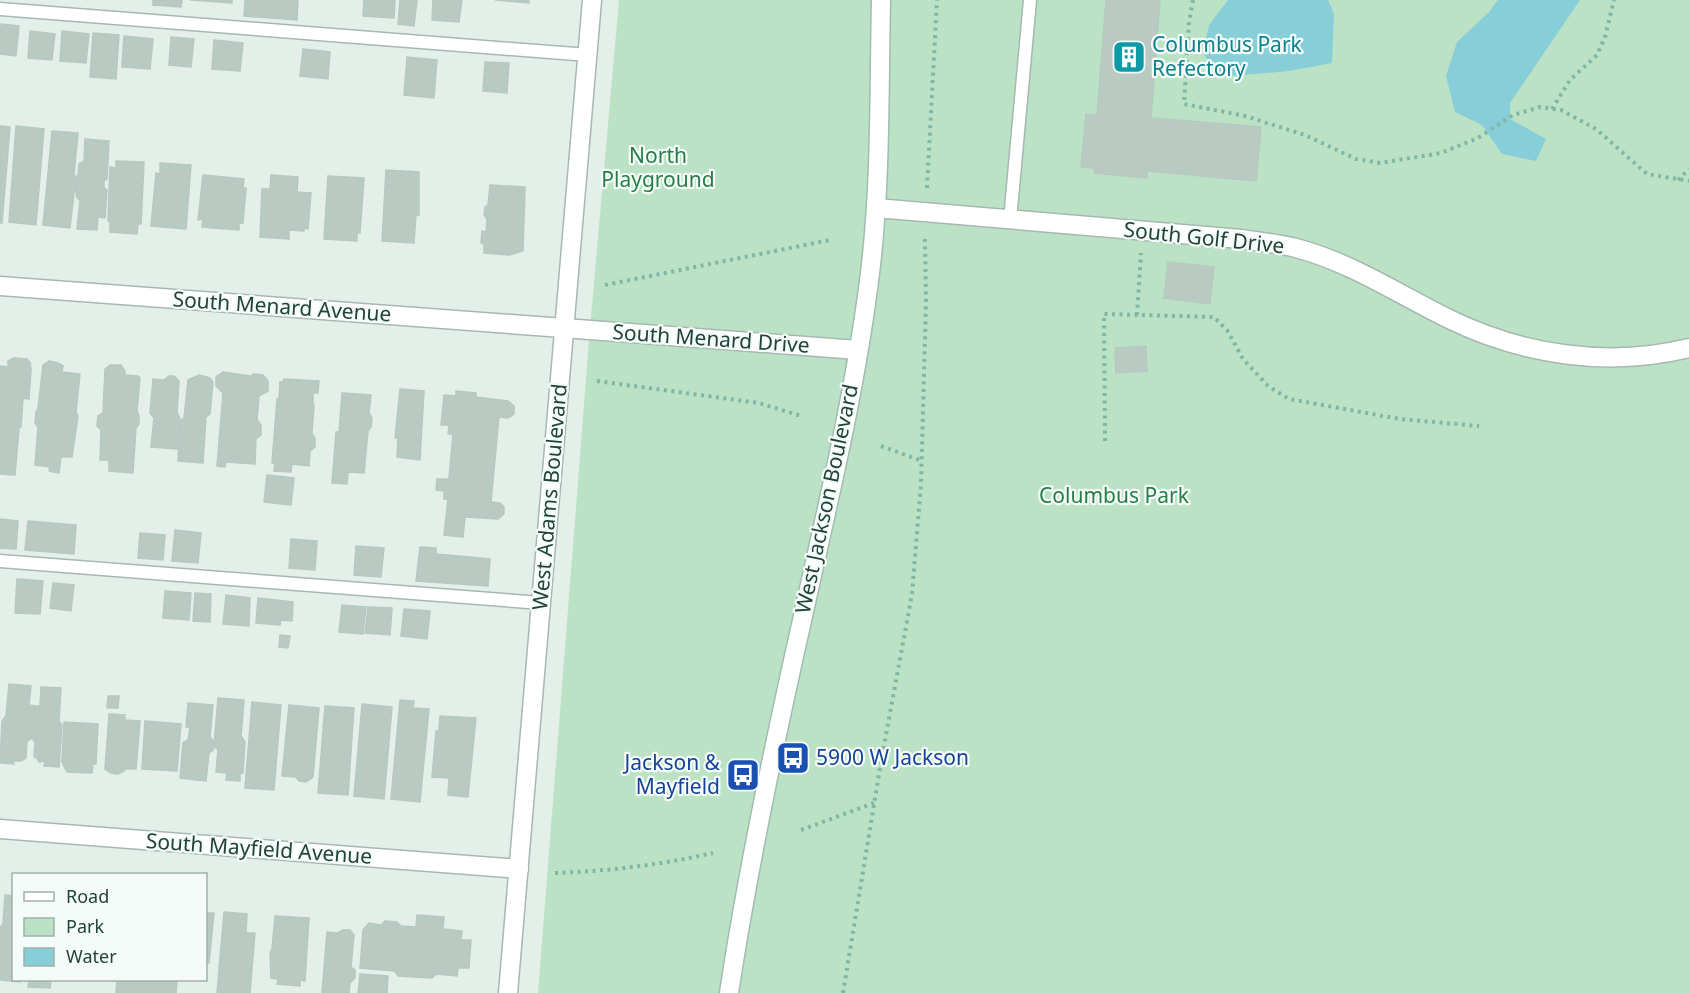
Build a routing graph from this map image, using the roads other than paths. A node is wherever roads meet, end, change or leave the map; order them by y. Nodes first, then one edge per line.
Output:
1 (592, 0) edge
2 (881, 0) edge
3 (1030, 0) edge
4 (0, 9) edge
5 (588, 55) junction
6 (876, 208) junction
7 (1010, 220) junction
8 (0, 286) edge
9 (564, 328) junction
10 (1689, 348) edge
11 (858, 350) junction
12 (0, 561) edge
13 (541, 603) junction
14 (0, 829) edge
15 (519, 869) junction
16 (508, 993) edge
17 (729, 993) edge

1 - 5 street, West Adams Boulevard
2 - 6 street, West Jackson Boulevard
3 - 7 lane
4 - 5 lane
5 - 9 street, West Adams Boulevard
6 - 7 street, South Golf Drive
6 - 11 street, West Jackson Boulevard
7 - 10 street, South Golf Drive
8 - 9 street, South Menard Avenue
9 - 11 street, South Menard Drive
9 - 13 street, West Adams Boulevard
11 - 17 street, West Jackson Boulevard
12 - 13 lane
13 - 15 street, West Adams Boulevard
14 - 15 street, South Mayfield Avenue
15 - 16 street, West Adams Boulevard

